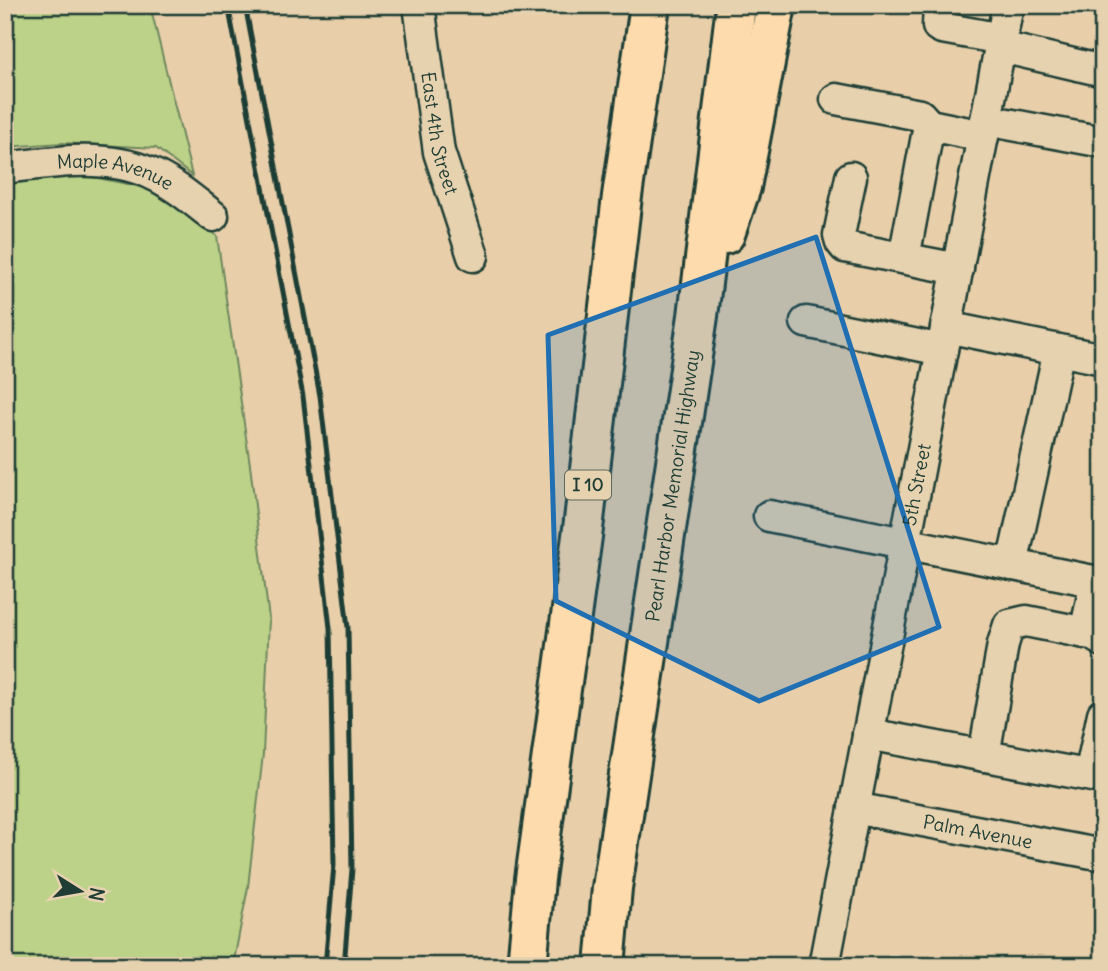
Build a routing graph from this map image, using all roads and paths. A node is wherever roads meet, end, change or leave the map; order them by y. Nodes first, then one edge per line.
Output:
1 (419, 5) edge
2 (632, 5) edge
3 (650, 5) edge
4 (736, 5) edge
5 (776, 5) edge
6 (940, 5) edge
7 (1008, 5) edge
8 (1001, 43) junction
9 (1103, 71) edge
10 (836, 99) dead end
11 (929, 125) junction
12 (985, 128) junction
13 (1103, 142) edge
14 (5, 168) edge
15 (851, 177) dead end
16 (622, 196) junction
17 (213, 216) dead end
18 (473, 256) dead end
19 (904, 258) junction
20 (958, 269) junction
21 (698, 316) junction
22 (806, 322) dead end
23 (944, 339) junction
24 (1059, 350) junction
25 (1103, 359) edge
26 (769, 516) dead end
27 (905, 543) junction
28 (1013, 565) junction
29 (1099, 582) edge
30 (1094, 637) edge
31 (1103, 714) edge
32 (868, 734) junction
33 (984, 756) junction
34 (1096, 777) edge
35 (854, 808) junction
36 (1103, 855) edge
37 (527, 966) edge
38 (605, 966) edge
39 (824, 966) edge

1 - 18 street, East 4th Street
2 - 16 highway
3 - 16 highway, I 10
4 - 21 highway, Pearl Harbor Memorial Highway
5 - 21 highway
6 - 8 street
7 - 8 street, 5th Street
8 - 9 street
8 - 12 street, 5th Street
10 - 11 street
11 - 12 street
11 - 19 street
12 - 13 street
12 - 20 street, 5th Street
14 - 17 street, Maple Avenue
15 - 19 street
16 - 37 highway, I 10
19 - 20 street
20 - 23 street, 5th Street
21 - 38 highway, Pearl Harbor Memorial Highway
22 - 23 street
23 - 24 street
23 - 27 street, 5th Street
24 - 25 street
24 - 28 street
26 - 27 street
27 - 28 street
27 - 32 street, 5th Street
28 - 29 street
29 - 30 street
30 - 33 street
31 - 34 street
32 - 33 street
32 - 35 street, 5th Street
33 - 34 street
35 - 36 street, Palm Avenue
35 - 39 street, 5th Street

